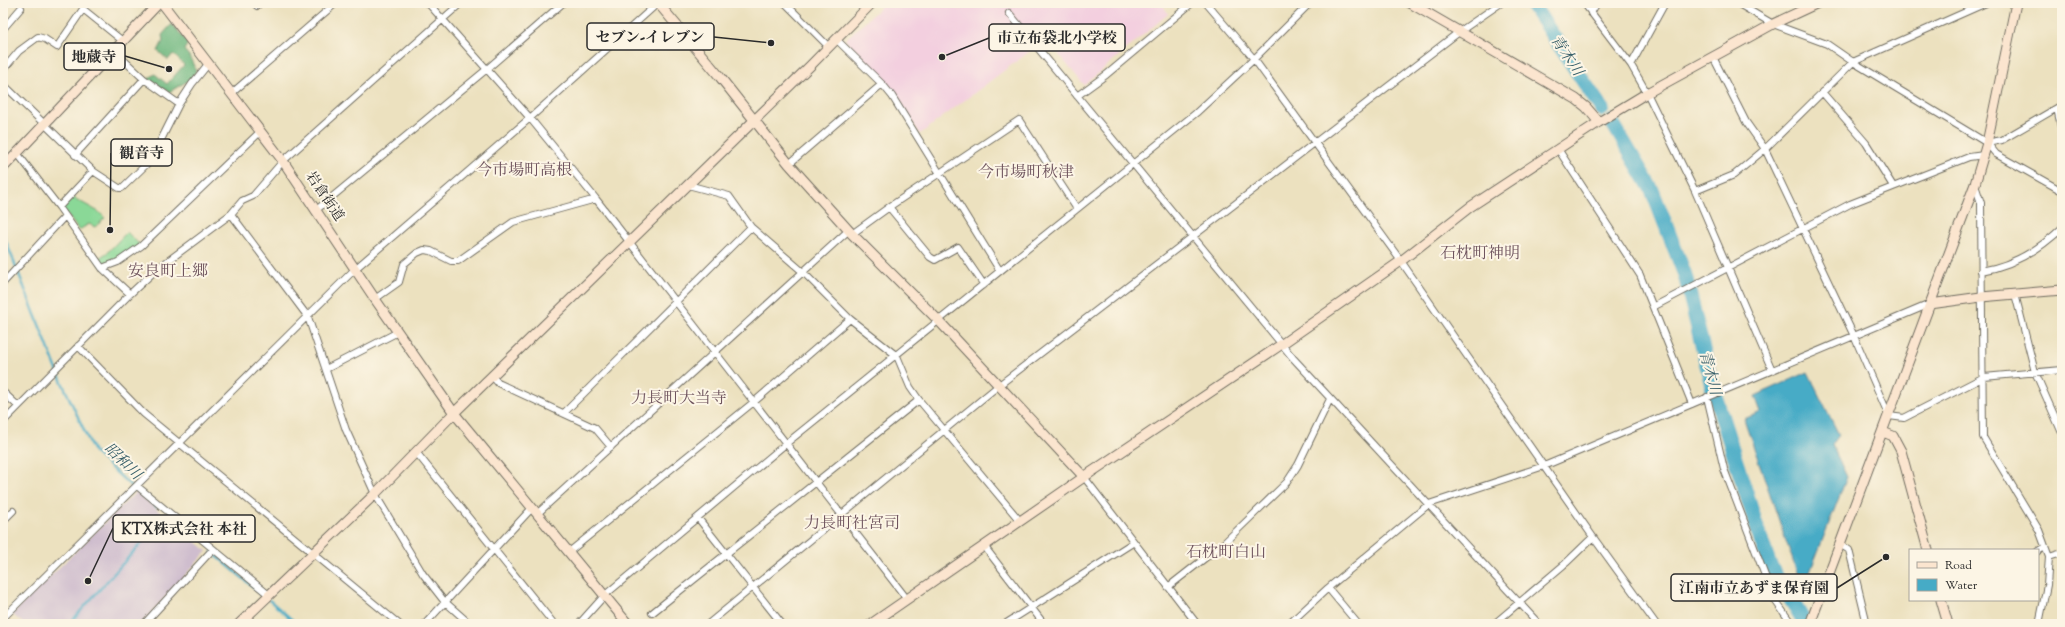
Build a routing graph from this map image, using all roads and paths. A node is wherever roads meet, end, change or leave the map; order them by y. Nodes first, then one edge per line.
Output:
1 (161, 3) edge
2 (254, 3) edge
3 (260, 3) edge
4 (336, 3) edge
5 (428, 3) edge
6 (461, 3) edge
7 (563, 3) edge
8 (658, 3) edge
9 (785, 3) edge
10 (872, 3) edge
11 (1192, 3) edge
12 (1206, 3) edge
13 (1310, 3) edge
14 (1410, 3) edge
15 (1501, 3) edge
16 (1584, 3) edge
17 (1597, 3) edge
18 (1665, 3) edge
19 (1737, 3) edge
20 (1818, 3) edge
21 (1986, 3) edge
22 (2016, 3) edge
23 (21, 8) dead end
24 (1009, 13) dead end
25 (1591, 13) junction
26 (443, 20) junction
27 (1773, 24) junction
28 (3, 29) edge
29 (1459, 32) junction
30 (836, 39) junction
31 (124, 42) junction
32 (829, 47) junction
33 (114, 51) junction
34 (1713, 57) junction
35 (1254, 59) junction
36 (1853, 62) junction
37 (209, 63) junction
38 (1631, 64) junction
39 (487, 69) junction
40 (3, 70) edge
41 (144, 79) junction
42 (3, 84) edge
43 (882, 84) junction
44 (1822, 92) junction
45 (232, 93) junction
46 (1647, 93) junction
47 (1077, 96) junction
48 (179, 104) junction
49 (2061, 106) edge
50 (530, 118) junction
51 (754, 120) junction
52 (1599, 122) junction
53 (44, 123) junction
54 (261, 131) junction
55 (2062, 132) edge
56 (1314, 143) junction
57 (1987, 143) junction
58 (1558, 149) junction
59 (1765, 149) junction
60 (17, 153) junction
61 (75, 155) junction
62 (1984, 155) junction
63 (283, 161) junction
64 (789, 164) junction
65 (1133, 164) junction
66 (3, 168) edge
67 (93, 171) junction
68 (941, 173) junction
69 (1975, 184) junction
70 (688, 185) junction
71 (1893, 186) junction
72 (1695, 191) junction
73 (2062, 192) edge
74 (596, 199) junction
75 (59, 207) junction
76 (889, 207) junction
77 (1077, 210) junction
78 (315, 211) junction
79 (231, 214) junction
80 (65, 216) junction
81 (751, 227) junction
82 (1803, 228) junction
83 (2062, 228) edge
84 (851, 232) junction
85 (1192, 236) junction
86 (631, 242) junction
87 (1401, 261) junction
88 (102, 268) junction
89 (355, 269) junction
90 (1728, 269) junction
91 (1000, 271) junction
92 (1981, 271) junction
93 (803, 272) junction
94 (3, 284) edge
95 (984, 285) junction
96 (2062, 290) edge
97 (130, 294) junction
98 (2015, 294) junction
99 (1981, 297) junction
100 (375, 299) junction
101 (677, 302) junction
102 (1930, 304) junction
103 (1653, 307) junction
104 (308, 317) junction
105 (850, 319) junction
106 (939, 321) junction
107 (398, 332) junction
108 (1854, 336) junction
109 (1282, 344) junction
110 (78, 346) junction
111 (716, 352) junction
112 (897, 356) junction
113 (326, 369) junction
114 (1772, 370) junction
115 (2062, 370) edge
116 (2035, 372) junction
117 (492, 376) junction
118 (1984, 377) junction
119 (998, 386) junction
120 (3, 392) edge
121 (1713, 395) junction
122 (1330, 399) junction
123 (919, 400) junction
124 (755, 401) junction
125 (1692, 404) junction
126 (18, 406) junction
127 (454, 413) junction
128 (564, 413) junction
129 (1889, 416) junction
130 (3, 422) edge
131 (943, 431) junction
132 (1883, 432) junction
133 (2062, 433) edge
134 (787, 443) junction
135 (180, 445) junction
136 (611, 447) junction
137 (416, 452) junction
138 (1544, 466) junction
139 (1084, 476) junction
140 (816, 482) junction
141 (137, 486) junction
142 (375, 494) junction
143 (1429, 504) junction
144 (535, 510) junction
145 (13, 511) dead end
146 (842, 514) junction
147 (698, 518) junction
148 (3, 521) edge
149 (1020, 522) junction
150 (1593, 537) junction
151 (1134, 542) junction
152 (1840, 544) junction
153 (984, 546) junction
154 (2045, 547) junction
155 (1928, 549) edge
156 (494, 550) junction
157 (2039, 550) edge
158 (211, 552) junction
159 (569, 552) junction
160 (313, 554) junction
161 (726, 554) junction
162 (2062, 554) edge
163 (2048, 557) junction
164 (1168, 587) junction
165 (753, 588) junction
166 (1328, 588) junction
167 (605, 595) junction
168 (267, 598) junction
169 (907, 599) junction
170 (444, 601) junction
171 (1520, 601) junction
172 (1941, 601) edge
173 (1030, 607) junction
174 (652, 612) dead end
175 (3, 619) edge
176 (1812, 620) edge
177 (883, 621) edge
178 (7, 624) edge
179 (144, 624) edge
180 (239, 624) edge
181 (399, 624) edge
182 (425, 624) edge
183 (470, 624) edge
184 (554, 624) edge
185 (579, 624) edge
186 (628, 624) edge
187 (708, 624) edge
188 (782, 624) edge
189 (871, 624) edge
190 (1005, 624) edge
191 (1044, 624) edge
192 (1197, 624) edge
193 (1289, 624) edge
194 (1358, 624) edge
195 (1494, 624) edge
196 (1539, 624) edge
197 (1656, 624) edge
198 (1792, 624) edge
199 (1867, 624) edge
200 (1948, 624) edge
201 (2039, 624) edge

1 - 31 street
1 - 37 street, 岩倉街道
2 - 3 street
4 - 45 street
5 - 26 street
6 - 26 street
7 - 39 street
8 - 50 street
8 - 51 street
9 - 32 street
10 - 30 street
11 - 47 street
12 - 35 street
13 - 35 street
14 - 29 street
15 - 29 street
16 - 25 street
17 - 25 street
18 - 38 street
19 - 27 street
20 - 27 street
21 - 36 street
22 - 57 street
23 - 28 street
24 - 47 street
25 - 38 street
26 - 39 street
26 - 63 street
27 - 34 street
27 - 36 street
29 - 52 street
29 - 56 street
30 - 32 street
30 - 43 street
31 - 33 street
31 - 40 street
32 - 51 street
33 - 41 street
33 - 53 street
34 - 46 street
34 - 59 street
35 - 56 street
35 - 65 street
36 - 44 street
36 - 57 street
37 - 45 street, 岩倉街道
37 - 48 street
38 - 46 street
39 - 50 street
39 - 78 street
41 - 48 street
41 - 61 street
42 - 53 street
43 - 64 street
43 - 68 street
44 - 59 street
44 - 71 street
45 - 54 street, 岩倉街道
46 - 52 street
46 - 72 street
47 - 65 street
48 - 67 street
49 - 55 street
49 - 57 street
50 - 74 street
50 - 89 street
51 - 64 street
51 - 70 street
52 - 58 street
53 - 60 street
53 - 61 street
54 - 63 street, 岩倉街道
54 - 88 street
56 - 85 street
56 - 87 street
57 - 62 street
57 - 73 street
58 - 87 street
58 - 103 street
59 - 72 street
59 - 82 street
60 - 66 street
60 - 75 street
61 - 67 street
62 - 69 street
62 - 71 street
63 - 78 street, 岩倉街道
63 - 79 street
64 - 84 street
65 - 77 street
65 - 85 street
67 - 75 street
68 - 76 street
68 - 77 street
68 - 91 street
69 - 92 street
69 - 102 street
70 - 81 street
70 - 86 street
71 - 82 street
72 - 90 street
74 - 86 street
74 - 100 street
75 - 80 street
76 - 84 street
76 - 95 street
77 - 91 street
78 - 89 street, 岩倉街道
79 - 97 street
79 - 104 street
80 - 88 street
80 - 94 street
81 - 93 street
81 - 101 street
82 - 90 street
82 - 108 street
83 - 92 street
84 - 93 street
84 - 106 street
85 - 109 street
85 - 119 street
86 - 101 street
86 - 117 street
87 - 109 street
87 - 138 street
88 - 97 street
89 - 100 street, 岩倉街道
89 - 104 street
90 - 103 street
90 - 114 street
91 - 95 street
92 - 99 street
93 - 105 street
93 - 111 street
95 - 106 street
96 - 98 street
97 - 110 street
98 - 99 street
98 - 116 street
99 - 102 street
99 - 118 street
100 - 107 street, 岩倉街道
101 - 111 street
101 - 128 street
102 - 108 street
102 - 129 street
103 - 125 street
104 - 113 street
104 - 135 street
105 - 112 street
105 - 124 street
106 - 112 street
106 - 119 street
107 - 113 street
107 - 127 street, 岩倉街道
108 - 114 street
108 - 129 street
109 - 122 street
109 - 139 street
110 - 126 street
110 - 135 street
111 - 124 street
111 - 136 street
112 - 123 street
112 - 134 street
113 - 142 street
114 - 121 street
115 - 116 street
116 - 118 street
116 - 133 street
117 - 127 street
117 - 128 street
118 - 129 street
118 - 154 street
119 - 131 street
119 - 139 street
120 - 126 street
121 - 125 street
121 - 198 street
122 - 143 street
122 - 164 street
123 - 131 street
123 - 140 street
124 - 134 street
124 - 159 street
125 - 138 street
126 - 130 street
127 - 137 street
127 - 144 street, 岩倉街道
128 - 136 street
129 - 132 street
131 - 146 street
131 - 149 street
132 - 152 street
132 - 155 street
134 - 140 street
134 - 147 street
135 - 141 street
135 - 160 street
136 - 144 street
137 - 142 street
137 - 156 street
138 - 143 street
138 - 150 street
139 - 149 street
139 - 151 street
140 - 146 street
140 - 161 street
141 - 158 street
141 - 175 street
142 - 160 street
142 - 170 street
143 - 166 street
143 - 171 street
144 - 156 street
144 - 159 street, 岩倉街道
145 - 148 street
146 - 165 street
146 - 169 street
147 - 161 street
147 - 167 street
149 - 153 street
150 - 171 street
150 - 197 street
151 - 164 street
151 - 173 street
152 - 176 street
152 - 199 street
153 - 169 street
153 - 173 street
154 - 157 street
154 - 163 street
156 - 170 street
156 - 184 street
158 - 168 street
158 - 179 street
159 - 167 street, 岩倉街道
160 - 168 street
160 - 181 street
161 - 165 street
161 - 174 street
162 - 163 street
163 - 201 street
164 - 192 street
165 - 187 street
165 - 188 street
166 - 193 street
166 - 194 street
167 - 185 street
167 - 186 street, 岩倉街道
168 - 180 street
169 - 177 street
170 - 182 street
170 - 183 street
171 - 195 street
171 - 196 street
172 - 200 street
173 - 190 street
173 - 191 street
175 - 178 street
177 - 189 street

